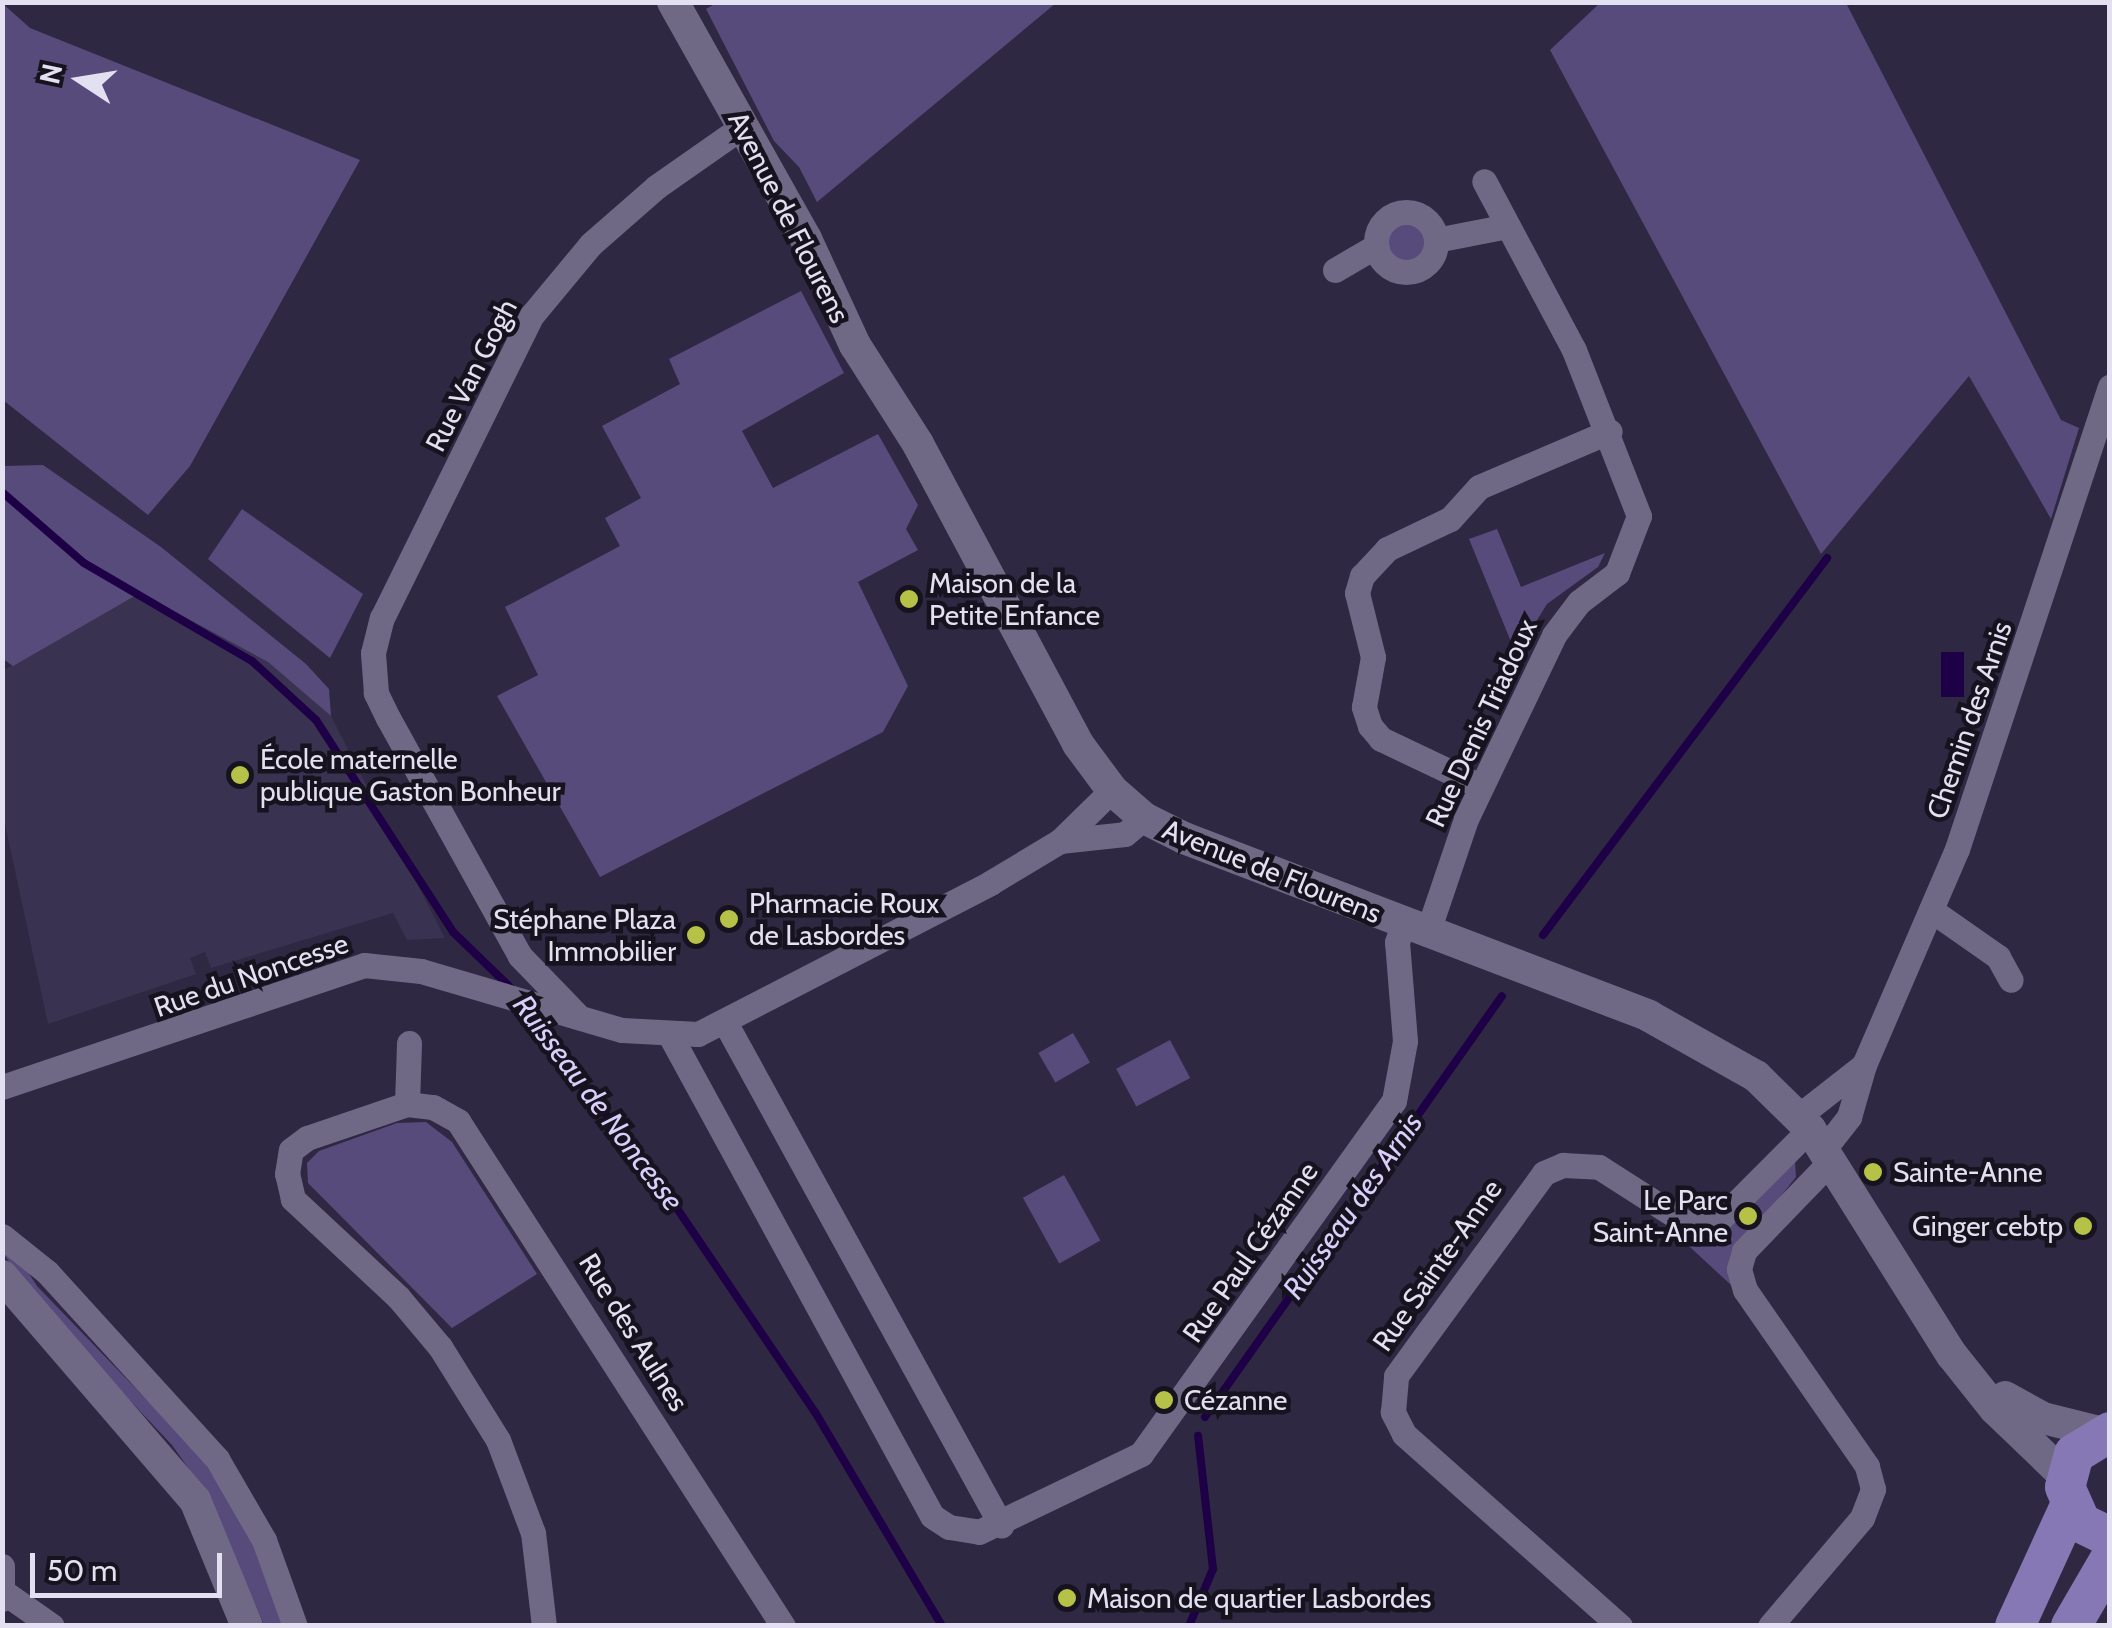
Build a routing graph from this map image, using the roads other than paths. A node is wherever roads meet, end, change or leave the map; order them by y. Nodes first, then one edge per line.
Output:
1 (673, 2) edge
2 (743, 126) junction
3 (1484, 181) dead end
4 (1508, 226) junction
5 (1436, 240) junction
6 (1376, 246) junction
7 (1335, 270) dead end
8 (2110, 387) edge
9 (1610, 431) junction
10 (1480, 786) junction
11 (1112, 790) junction
12 (1144, 818) junction
13 (1060, 841) junction
14 (1932, 910) junction
15 (1415, 930) junction
16 (2011, 980) dead end
17 (572, 1015) junction
18 (726, 1024) junction
19 (671, 1037) junction
20 (409, 1043) dead end
21 (1864, 1066) junction
22 (2, 1087) edge
23 (407, 1104) junction
24 (1816, 1138) junction
25 (2, 1236) edge
26 (2, 1276) edge
27 (1975, 1380) junction
28 (2106, 1432) edge
29 (2068, 1491) junction
30 (1001, 1525) junction
31 (2110, 1537) edge
32 (2110, 1559) edge
33 (2, 1566) edge
34 (4, 1596) edge
35 (52, 1626) edge
36 (247, 1626) edge
37 (295, 1626) edge
38 (544, 1626) edge
39 (783, 1626) edge
40 (1620, 1626) edge
41 (1770, 1626) edge
42 (2015, 1626) edge
43 (2071, 1626) edge

1 - 2 street, Avenue de Flourens
2 - 11 street, Avenue de Flourens
2 - 17 street, Rue Van Gogh
3 - 4 street, Rue Denis Triadoux
4 - 5 street
4 - 9 street, Rue Denis Triadoux
5 - 6 street
5 - 6 street
6 - 7 street
8 - 14 street, Chemin des Arnis
9 - 10 street, Rue Denis Triadoux
9 - 10 street
10 - 15 street, Rue Denis Triadoux
11 - 12 street, Avenue de Flourens
11 - 13 street
12 - 13 street
12 - 15 street, Avenue de Flourens
13 - 18 street
14 - 16 street
14 - 21 street, Chemin des Arnis
15 - 24 street, Avenue de Flourens
15 - 30 street, Rue Paul Cézanne
17 - 19 street, Rue du Noncesse
17 - 22 street, Rue du Noncesse
18 - 19 street
18 - 30 street
19 - 30 street, Rue Paul Cézanne
20 - 23 street
21 - 24 street, Chemin des Arnis
21 - 24 street, Chemin des Arnis
23 - 38 street
23 - 39 street, Rue des Aulnes
24 - 27 street, Avenue de Flourens
24 - 40 street, Rue Sainte-Anne
24 - 41 street
25 - 37 street
26 - 36 street
27 - 28 street, Avenue de Flourens
27 - 29 street, Avenue de Flourens
28 - 29 main road
29 - 31 main road
29 - 42 main road
32 - 43 main road
33 - 34 street
34 - 35 street

